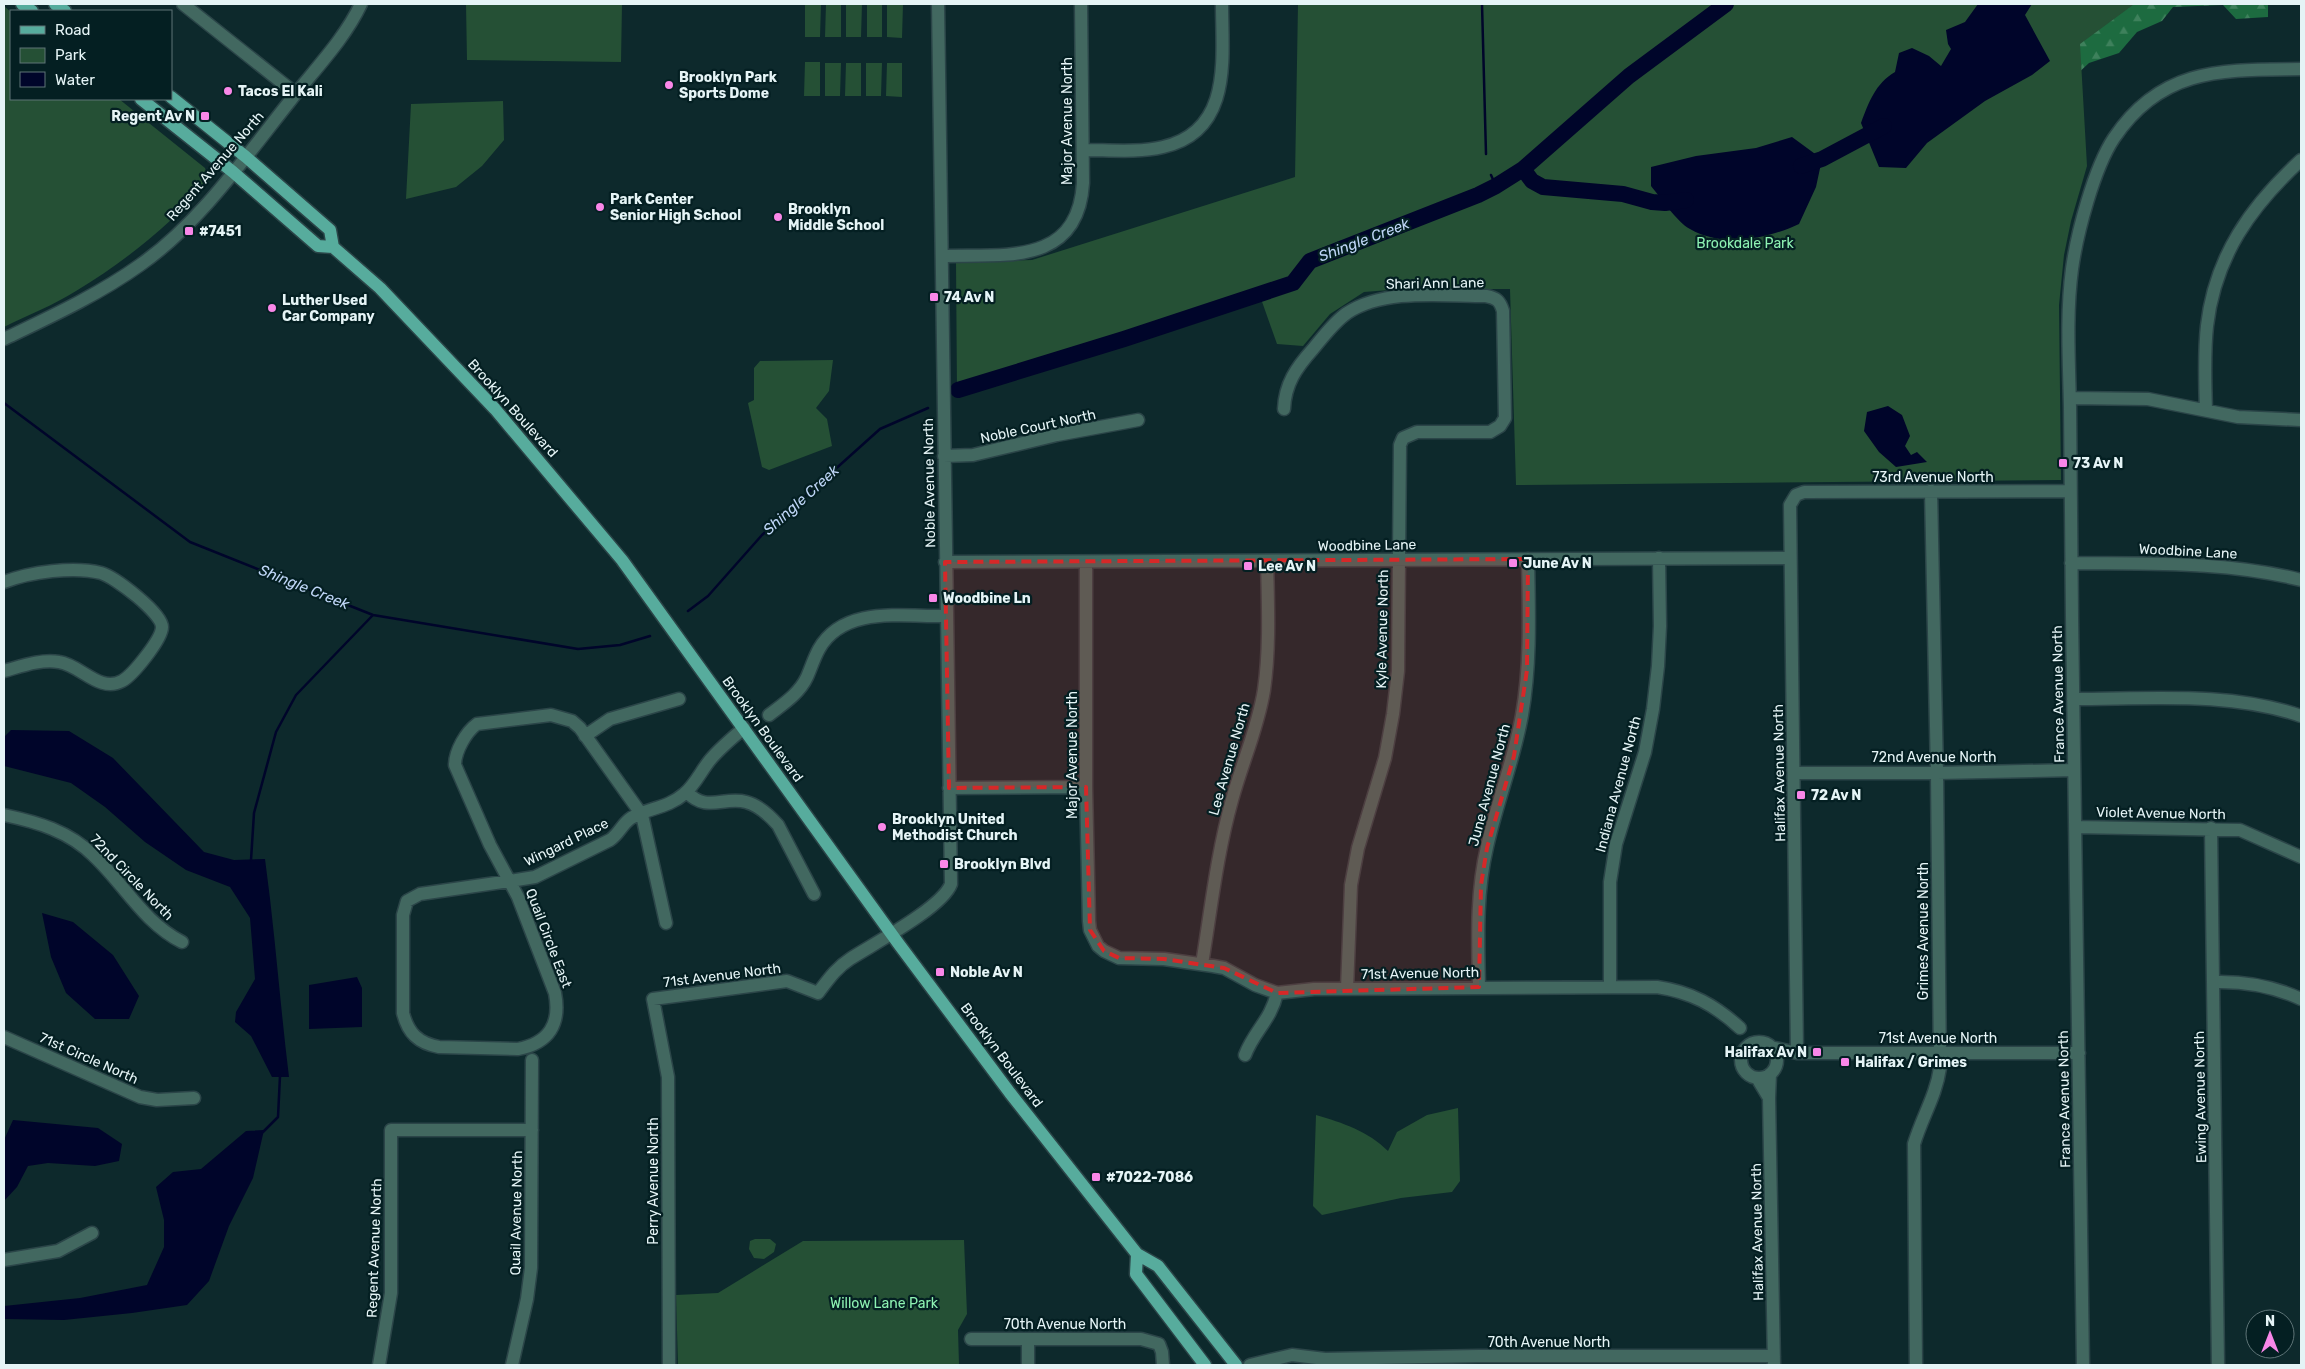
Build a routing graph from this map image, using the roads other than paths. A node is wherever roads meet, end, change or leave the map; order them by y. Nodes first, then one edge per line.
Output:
1 (183, 4) edge
2 (361, 4) edge
3 (938, 4) edge
4 (1081, 4) edge
5 (1222, 4) edge
6 (2301, 69) edge
7 (295, 93) junction
8 (172, 98) edge
9 (142, 100) edge
10 (1083, 150) junction
11 (246, 157) junction
12 (2301, 160) edge
13 (233, 172) junction
14 (333, 247) junction
15 (942, 256) junction
16 (1494, 297) joint
17 (4, 339) edge
18 (2070, 398) junction
19 (1284, 409) dead end
20 (2206, 410) junction
21 (1138, 420) dead end
22 (2301, 420) edge
23 (944, 456) junction
24 (2070, 490) junction
25 (1931, 492) junction
26 (1796, 495) joint
27 (1659, 558) junction
28 (1790, 558) junction
29 (1528, 559) junction
30 (1398, 560) junction
31 (945, 562) junction
32 (1086, 562) junction
33 (1267, 562) junction
34 (2072, 563) junction
35 (2301, 580) edge
36 (4, 582) edge
37 (946, 616) junction
38 (4, 671) edge
39 (679, 699) dead end
40 (2073, 699) junction
41 (769, 715) dead end
42 (2301, 716) edge
43 (744, 728) junction
44 (585, 736) junction
45 (2074, 770) junction
46 (1795, 772) junction
47 (1937, 773) junction
48 (1086, 787) junction
49 (950, 788) junction
50 (687, 792) junction
51 (4, 814) edge
52 (642, 815) junction
53 (2076, 827) junction
54 (2211, 828) junction
55 (2301, 857) edge
56 (510, 881) junction
57 (814, 894) dead end
58 (666, 923) dead end
59 (892, 933) junction
60 (182, 942) dead end
61 (1098, 946) joint
62 (1202, 964) junction
63 (2214, 982) junction
64 (1479, 987) junction
65 (1610, 987) junction
66 (1347, 989) junction
67 (1277, 993) junction
68 (653, 999) joint
69 (2301, 999) edge
70 (1740, 1028) junction
71 (548, 1034) joint
72 (4, 1037) edge
73 (1758, 1042) junction
74 (1771, 1047) junction
75 (1745, 1048) junction
76 (1797, 1053) junction
77 (2079, 1053) junction
78 (1940, 1054) junction
79 (1245, 1056) dead end
80 (532, 1060) dead end
81 (1774, 1068) junction
82 (1756, 1078) junction
83 (194, 1098) dead end
84 (1770, 1098) junction
85 (532, 1130) junction
86 (92, 1233) dead end
87 (1137, 1254) junction
88 (4, 1260) edge
89 (971, 1339) dead end
90 (1028, 1339) junction
91 (1325, 1360) junction
92 (1633, 1361) edge
93 (1774, 1361) edge
94 (379, 1365) edge
95 (512, 1365) edge
96 (669, 1365) edge
97 (1028, 1365) edge
98 (1163, 1365) edge
99 (1205, 1365) edge
100 (1236, 1365) edge
101 (1250, 1365) edge
102 (1306, 1365) edge
103 (1916, 1365) edge
104 (2083, 1365) edge
105 (2218, 1365) edge

1 - 7 street
2 - 7 street, Regent Avenue North
3 - 15 street, Noble Avenue North
4 - 10 street, Major Avenue North
5 - 10 street
6 - 18 street, France Avenue North
7 - 11 street, Regent Avenue North
8 - 11 main road, Brooklyn Boulevard
9 - 13 main road, Brooklyn Boulevard
10 - 15 street, Major Avenue North
11 - 13 street, Regent Avenue North
11 - 14 main road, Brooklyn Boulevard
12 - 20 street
13 - 14 main road, Brooklyn Boulevard
13 - 17 street, Regent Avenue North
14 - 43 main road, Brooklyn Boulevard
15 - 23 street, Noble Avenue North
16 - 19 street, Shari Ann Lane
16 - 30 street, Kyle Avenue North
18 - 20 street
18 - 24 street, France Avenue North
20 - 22 street
21 - 23 street, Noble Court North
23 - 31 street, Noble Avenue North
24 - 25 street, 73rd Avenue North
24 - 34 street, France Avenue North
25 - 26 street, 73rd Avenue North
25 - 47 street, Grimes Avenue North
26 - 28 street, Halifax Avenue North
27 - 28 street, Woodbine Lane
27 - 29 street, Woodbine Lane
27 - 65 street, Indiana Avenue North
28 - 46 street, Halifax Avenue North
29 - 30 street, Woodbine Lane
29 - 64 street, June Avenue North
30 - 33 street, Woodbine Lane
30 - 66 street, Kyle Avenue North
31 - 32 street, Woodbine Lane
31 - 37 street, Noble Avenue North
32 - 33 street, Woodbine Lane
32 - 48 street, Major Avenue North
33 - 62 street, Lee Avenue North
34 - 35 street, Woodbine Lane
34 - 40 street, France Avenue North
36 - 38 street
37 - 41 street
37 - 49 street, Noble Avenue North
39 - 44 street
40 - 42 street
40 - 45 street, France Avenue North
43 - 50 street, Wingard Place
43 - 59 main road, Brooklyn Boulevard
44 - 52 street
44 - 56 street, Quail Circle East
45 - 47 street, 72nd Avenue North
45 - 53 street, France Avenue North
46 - 47 street, 72nd Avenue North
46 - 76 street, Halifax Avenue North
47 - 78 street, Grimes Avenue North
48 - 49 street
48 - 61 street, Major Avenue North
49 - 59 street, Noble Avenue North
50 - 52 street, Wingard Place
50 - 57 street
51 - 60 street, 72nd Circle North
52 - 56 street, Wingard Place
52 - 58 street
53 - 54 street, Violet Avenue North
53 - 77 street, France Avenue North
54 - 55 street, Violet Avenue North
54 - 63 street, Ewing Avenue North
56 - 71 street, Quail Circle East
56 - 71 street, Wingard Place
59 - 68 street, 71st Avenue North
59 - 87 main road, Brooklyn Boulevard
61 - 62 street, 71st Avenue North
62 - 67 street, 71st Avenue North
63 - 69 street
63 - 105 street, Ewing Avenue North
64 - 65 street, 71st Avenue North
64 - 66 street, 71st Avenue North
65 - 70 street, 71st Avenue North
66 - 67 street, 71st Avenue North
67 - 79 street
68 - 96 street, Perry Avenue North
70 - 73 street, 71st Avenue North
70 - 75 street
72 - 83 street, 71st Circle North
73 - 74 street
73 - 75 street
74 - 76 street, 71st Avenue North
74 - 81 street
75 - 82 street
76 - 78 street, 71st Avenue North
76 - 81 street, 71st Avenue North
77 - 78 street, 71st Avenue North
77 - 104 street, France Avenue North
78 - 103 street, Grimes Avenue North
80 - 85 street, Quail Avenue North
81 - 82 street
81 - 84 street, Halifax Avenue North
82 - 84 street
84 - 93 street, Halifax Avenue North
85 - 94 street, Regent Avenue North
85 - 95 street, Quail Avenue North
86 - 88 street
87 - 99 main road
87 - 100 main road, Brooklyn Boulevard
89 - 90 street, 70th Avenue North
90 - 97 street
90 - 98 street, 70th Avenue North
91 - 92 street, 70th Avenue North
91 - 101 street, 70th Avenue North
91 - 102 street, 70th Avenue North
92 - 93 street, 70th Avenue North

